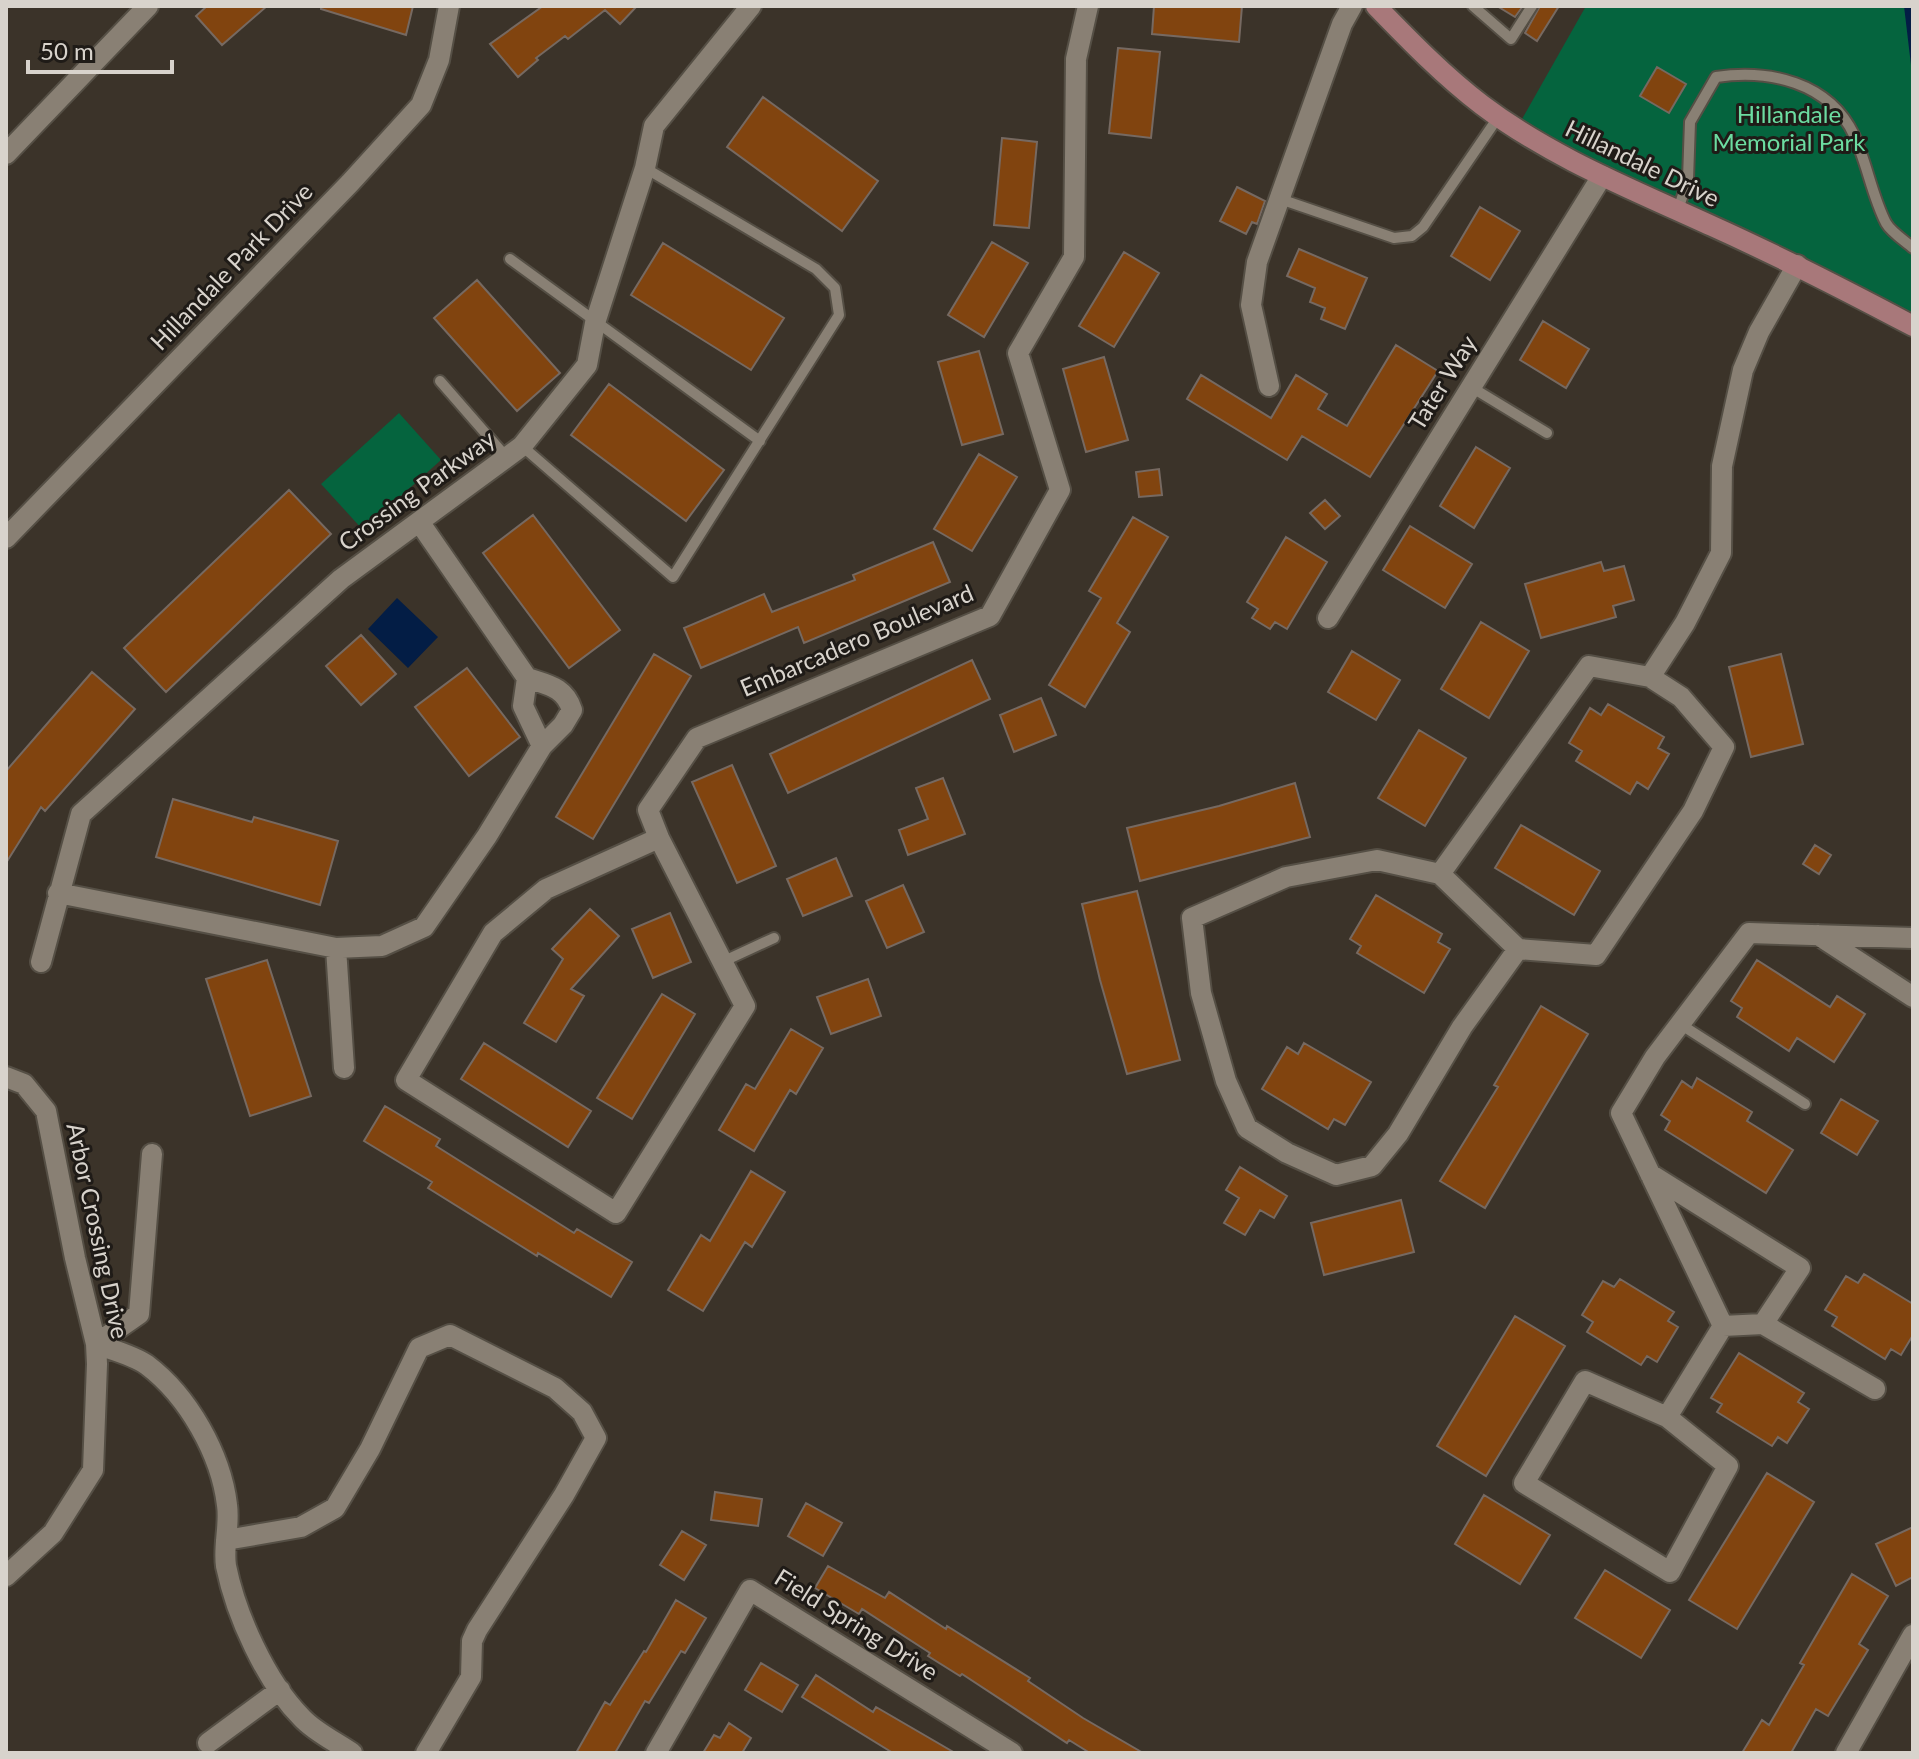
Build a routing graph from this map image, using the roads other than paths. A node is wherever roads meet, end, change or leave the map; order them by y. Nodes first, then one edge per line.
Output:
1 (148, 6) edge
2 (449, 6) edge
3 (751, 6) edge
4 (1088, 6) edge
5 (1352, 6) edge
6 (1376, 6) edge
7 (1473, 6) edge
8 (1532, 6) edge
9 (1499, 116) junction
10 (6, 154) edge
11 (645, 168) junction
12 (1602, 176) junction
13 (1280, 199) junction
14 (1678, 210) junction
15 (1913, 248) edge
16 (510, 259) dead end
17 (1797, 265) junction
18 (595, 323) junction
19 (1913, 326) edge
20 (440, 381) dead end
21 (1269, 386) dead end
22 (1471, 387) junction
23 (1547, 433) dead end
24 (760, 441) junction
25 (515, 452) junction
26 (420, 523) junction
27 (6, 538) edge
28 (1328, 618) dead end
29 (1650, 677) junction
30 (527, 678) junction
31 (542, 746) junction
32 (659, 838) junction
33 (1440, 874) junction
34 (58, 893) junction
35 (1818, 935) junction
36 (774, 938) dead end
37 (1913, 938) edge
38 (336, 948) junction
39 (1518, 949) junction
40 (41, 962) dead end
41 (722, 962) junction
42 (1913, 997) edge
43 (1680, 1024) junction
44 (344, 1068) dead end
45 (6, 1077) edge
46 (1805, 1104) dead end
47 (152, 1154) dead end
48 (1650, 1174) junction
49 (1763, 1324) junction
50 (1723, 1326) junction
51 (96, 1344) junction
52 (1875, 1389) dead end
53 (1667, 1417) junction
54 (226, 1540) junction
55 (6, 1576) edge
56 (1913, 1635) edge
57 (280, 1690) junction
58 (208, 1743) dead end
59 (352, 1753) edge
60 (426, 1753) edge
61 (656, 1753) edge
62 (1012, 1753) edge
63 (1846, 1753) edge

1 - 10 street
2 - 27 street, Hillandale Park Drive
3 - 11 street, Crossing Parkway
4 - 32 street, Embarcadero Boulevard
5 - 13 street
6 - 9 main road, Hillandale Drive
7 - 8 lane
9 - 12 main road, Hillandale Drive
9 - 13 lane
11 - 18 street, Crossing Parkway
11 - 24 lane
12 - 14 main road, Hillandale Drive
12 - 22 street, Tater Way
13 - 21 street
14 - 15 lane
14 - 17 main road, Hillandale Drive
16 - 18 lane
17 - 19 main road, Hillandale Drive
17 - 29 street
18 - 24 lane
18 - 25 street, Crossing Parkway
20 - 25 lane
22 - 23 lane
22 - 28 street, Tater Way
24 - 25 lane
25 - 26 street, Crossing Parkway
26 - 30 street
26 - 34 street, Crossing Parkway
29 - 33 street
29 - 39 street
30 - 31 street
30 - 31 street
31 - 38 street
32 - 41 street, Embarcadero Boulevard
32 - 41 street, Embarcadero Boulevard
33 - 39 street
33 - 39 street
34 - 38 street
34 - 40 street, Crossing Parkway
35 - 37 street
35 - 42 street
35 - 43 street
36 - 41 lane
38 - 44 street
43 - 46 lane
43 - 48 street
45 - 51 street, Arbor Crossing Drive
47 - 51 street
48 - 49 street
48 - 50 street
49 - 50 street
49 - 52 street
50 - 53 street
51 - 54 street
51 - 55 street, Arbor Crossing Drive
53 - 53 street
54 - 57 street
54 - 60 street
56 - 63 street
57 - 58 street
57 - 59 street
61 - 62 street, Field Spring Drive

